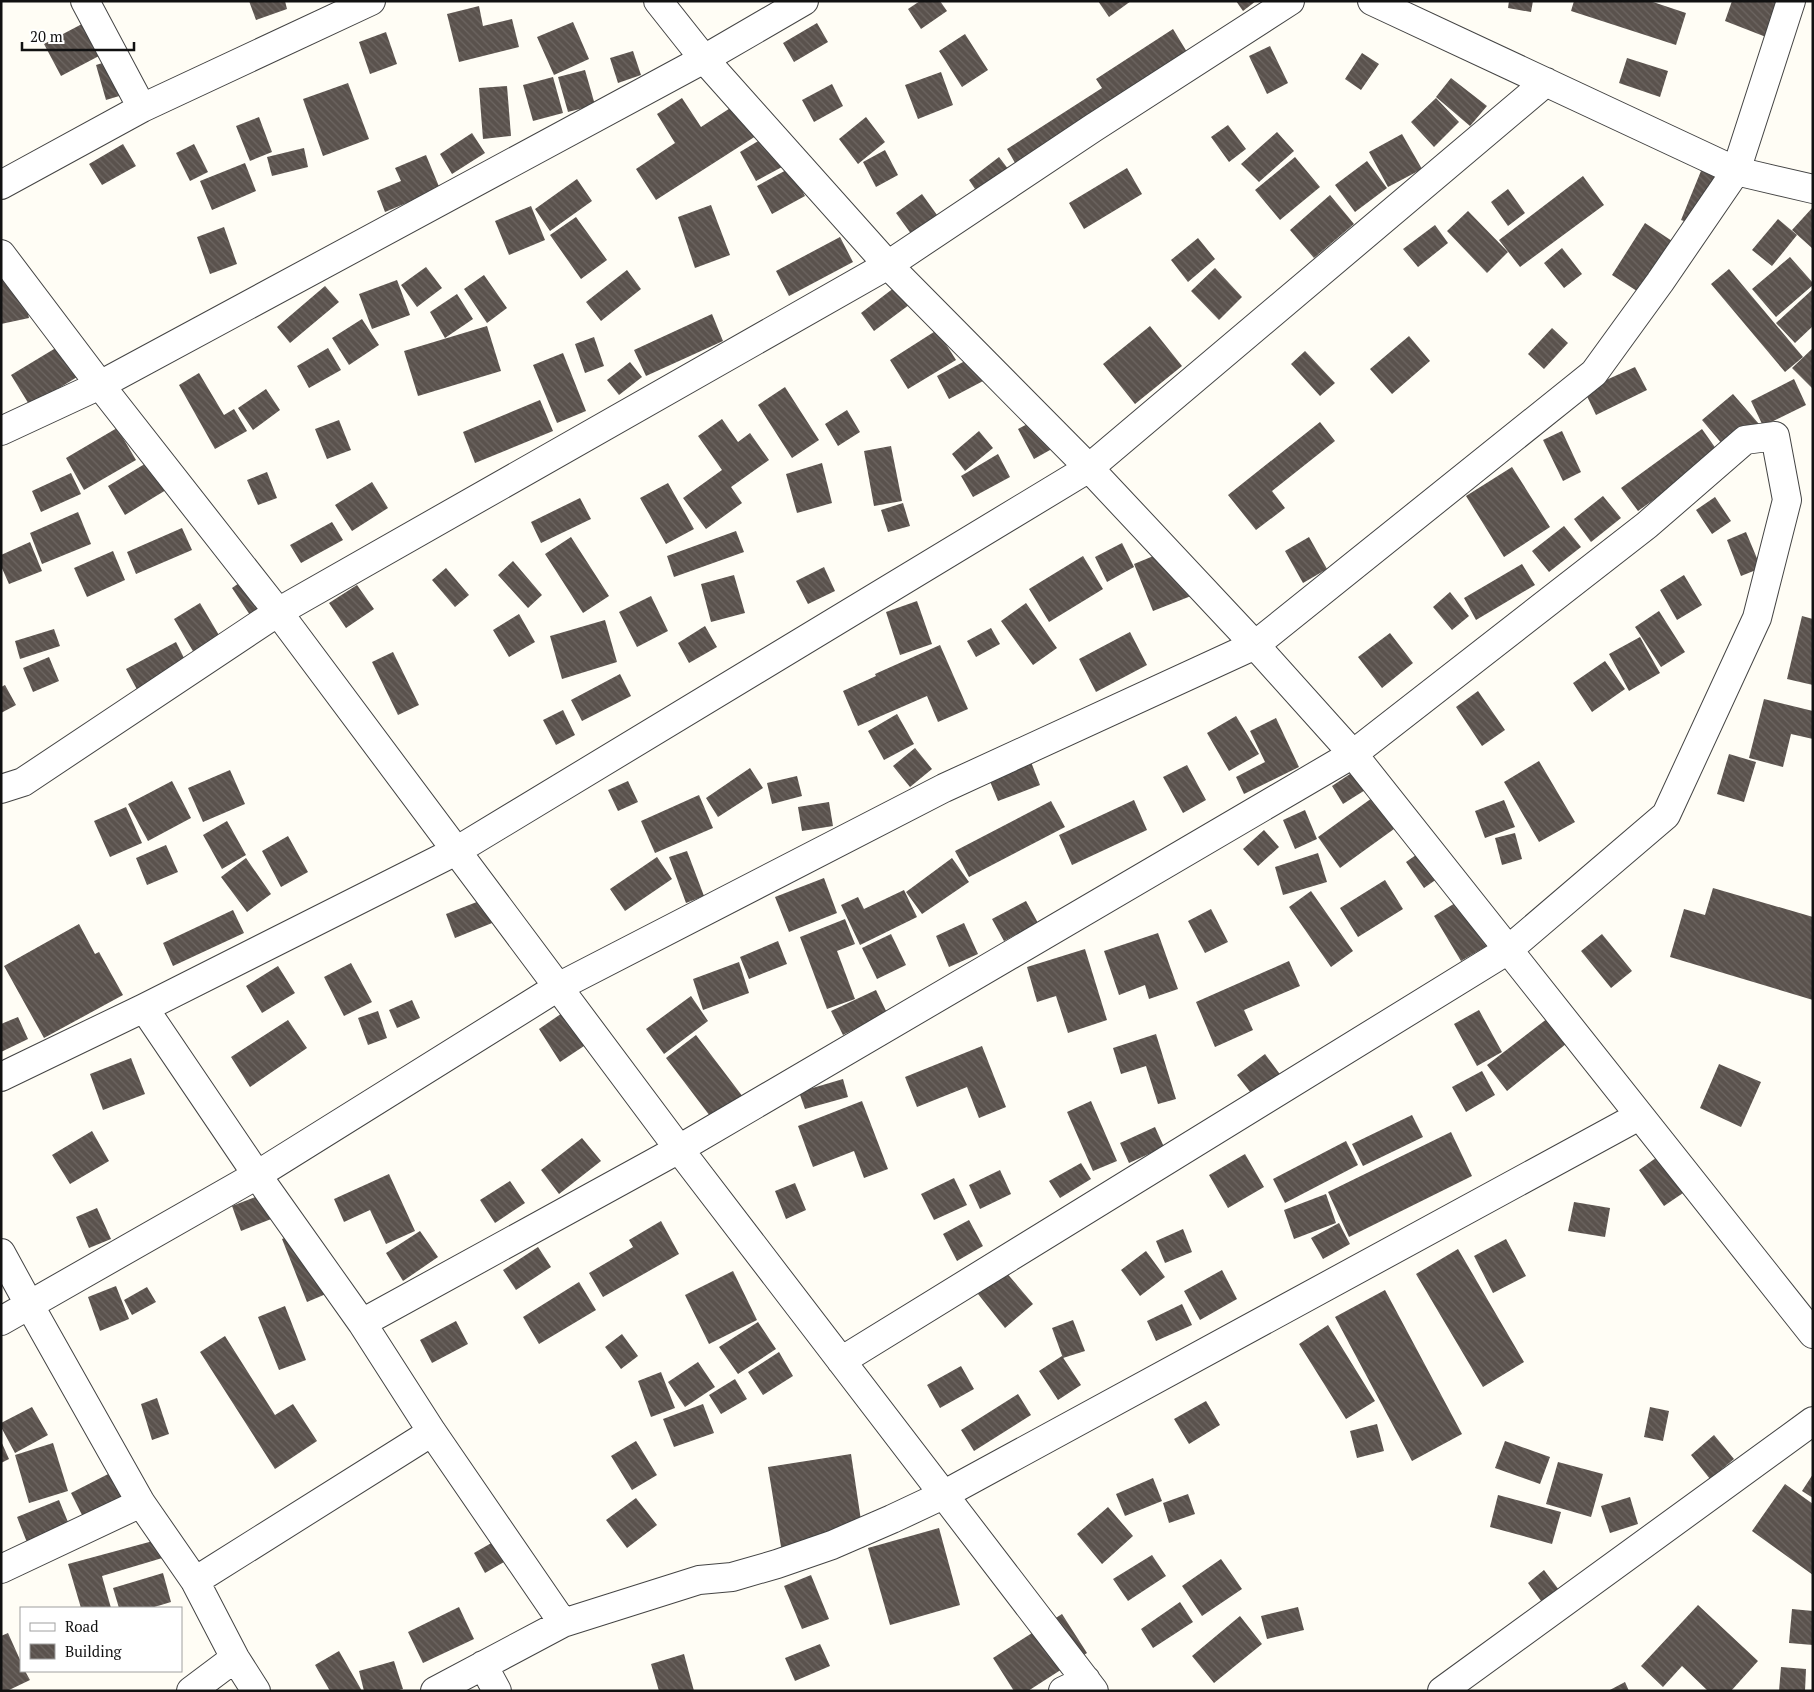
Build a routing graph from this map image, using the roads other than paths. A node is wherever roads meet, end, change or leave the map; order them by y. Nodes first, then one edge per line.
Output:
1 (85, 1) edge
2 (371, 1) edge
3 (658, 1) edge
4 (804, 1) edge
5 (1290, 1) edge
6 (1372, 1) edge
7 (1790, 1) edge
8 (704, 59) junction
9 (1546, 82) junction
10 (142, 108) junction
11 (1736, 171) junction
12 (1, 185) edge
13 (1813, 189) edge
14 (1, 254) edge
15 (888, 265) junction
16 (100, 385) junction
17 (1, 431) edge
18 (1089, 468) junction
19 (278, 612) junction
20 (1256, 645) junction
21 (1353, 754) junction
22 (1, 789) edge
23 (456, 851) junction
24 (1508, 950) junction
25 (558, 987) junction
26 (144, 1008) junction
27 (1, 1077) edge
28 (1639, 1116) junction
29 (679, 1149) junction
30 (258, 1175) junction
31 (1, 1253) edge
32 (30, 1306) junction
33 (1, 1321) edge
34 (362, 1322) junction
35 (1813, 1334) edge
36 (841, 1361) junction
37 (1813, 1421) edge
38 (432, 1432) junction
39 (943, 1495) junction
40 (141, 1502) junction
41 (1, 1568) edge
42 (195, 1581) junction
43 (563, 1623) junction
44 (235, 1658) junction
45 (483, 1666) junction
46 (1081, 1687) edge
47 (191, 1691) edge
48 (256, 1691) edge
49 (435, 1691) edge
50 (497, 1691) edge
51 (1442, 1691) edge

1 - 10 street
2 - 10 street
3 - 8 street
4 - 8 street
5 - 15 street
6 - 9 street
7 - 11 street
8 - 15 street
8 - 16 street
9 - 11 street
9 - 18 street
10 - 12 street
11 - 13 street
11 - 20 street
14 - 16 street
15 - 18 street
15 - 19 street
16 - 17 street
16 - 19 street
18 - 20 street
18 - 23 street
19 - 22 street
19 - 23 street
20 - 21 street
20 - 25 street
21 - 24 street
21 - 24 street
21 - 29 street
23 - 25 street
23 - 26 street
24 - 28 street
24 - 36 street
25 - 29 street
25 - 30 street
26 - 27 street
26 - 30 street
28 - 35 street
28 - 39 street
29 - 34 street
29 - 36 street
30 - 32 street
30 - 34 street
31 - 32 street
32 - 33 street
32 - 40 street
34 - 38 street
36 - 39 street
37 - 51 street
38 - 42 street
38 - 43 street
39 - 43 street
39 - 46 street
40 - 41 street
40 - 42 street
42 - 44 street
43 - 45 street
44 - 47 street
44 - 48 street
45 - 49 street
45 - 50 street

